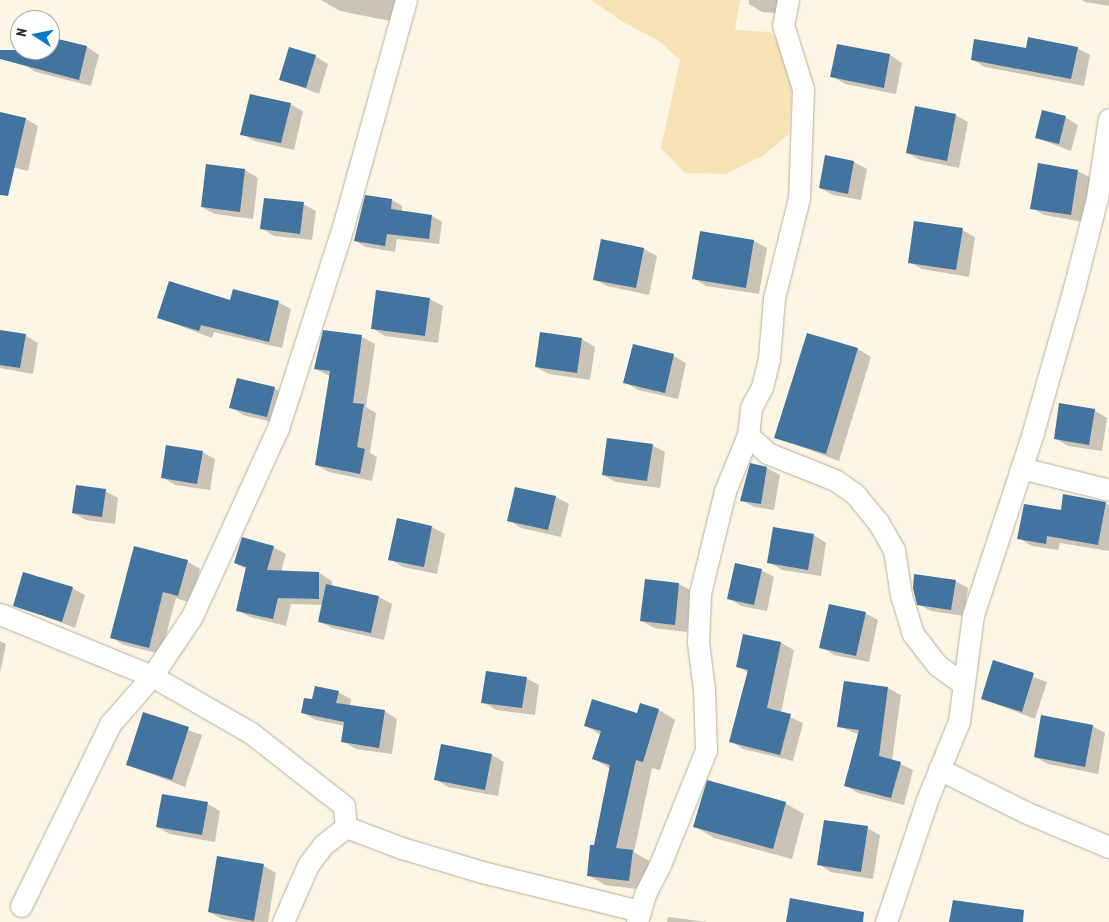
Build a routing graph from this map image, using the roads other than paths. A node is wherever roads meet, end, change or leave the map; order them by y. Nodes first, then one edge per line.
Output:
1 (406, 0) edge
2 (788, 0) edge
3 (1109, 119) edge
4 (748, 435) junction
5 (1021, 468) junction
6 (1109, 490) edge
7 (0, 614) edge
8 (152, 676) junction
9 (963, 684) junction
10 (939, 770) junction
11 (346, 827) junction
12 (1109, 847) edge
13 (21, 906) dead end
14 (638, 917) edge
15 (283, 922) edge
16 (886, 922) edge

1 - 8 street
2 - 4 street
3 - 5 street
4 - 9 street
4 - 14 street
5 - 6 street
5 - 9 street
7 - 8 street
8 - 11 street
8 - 13 street
9 - 10 street
10 - 12 street
10 - 16 street
11 - 14 street
11 - 15 street

